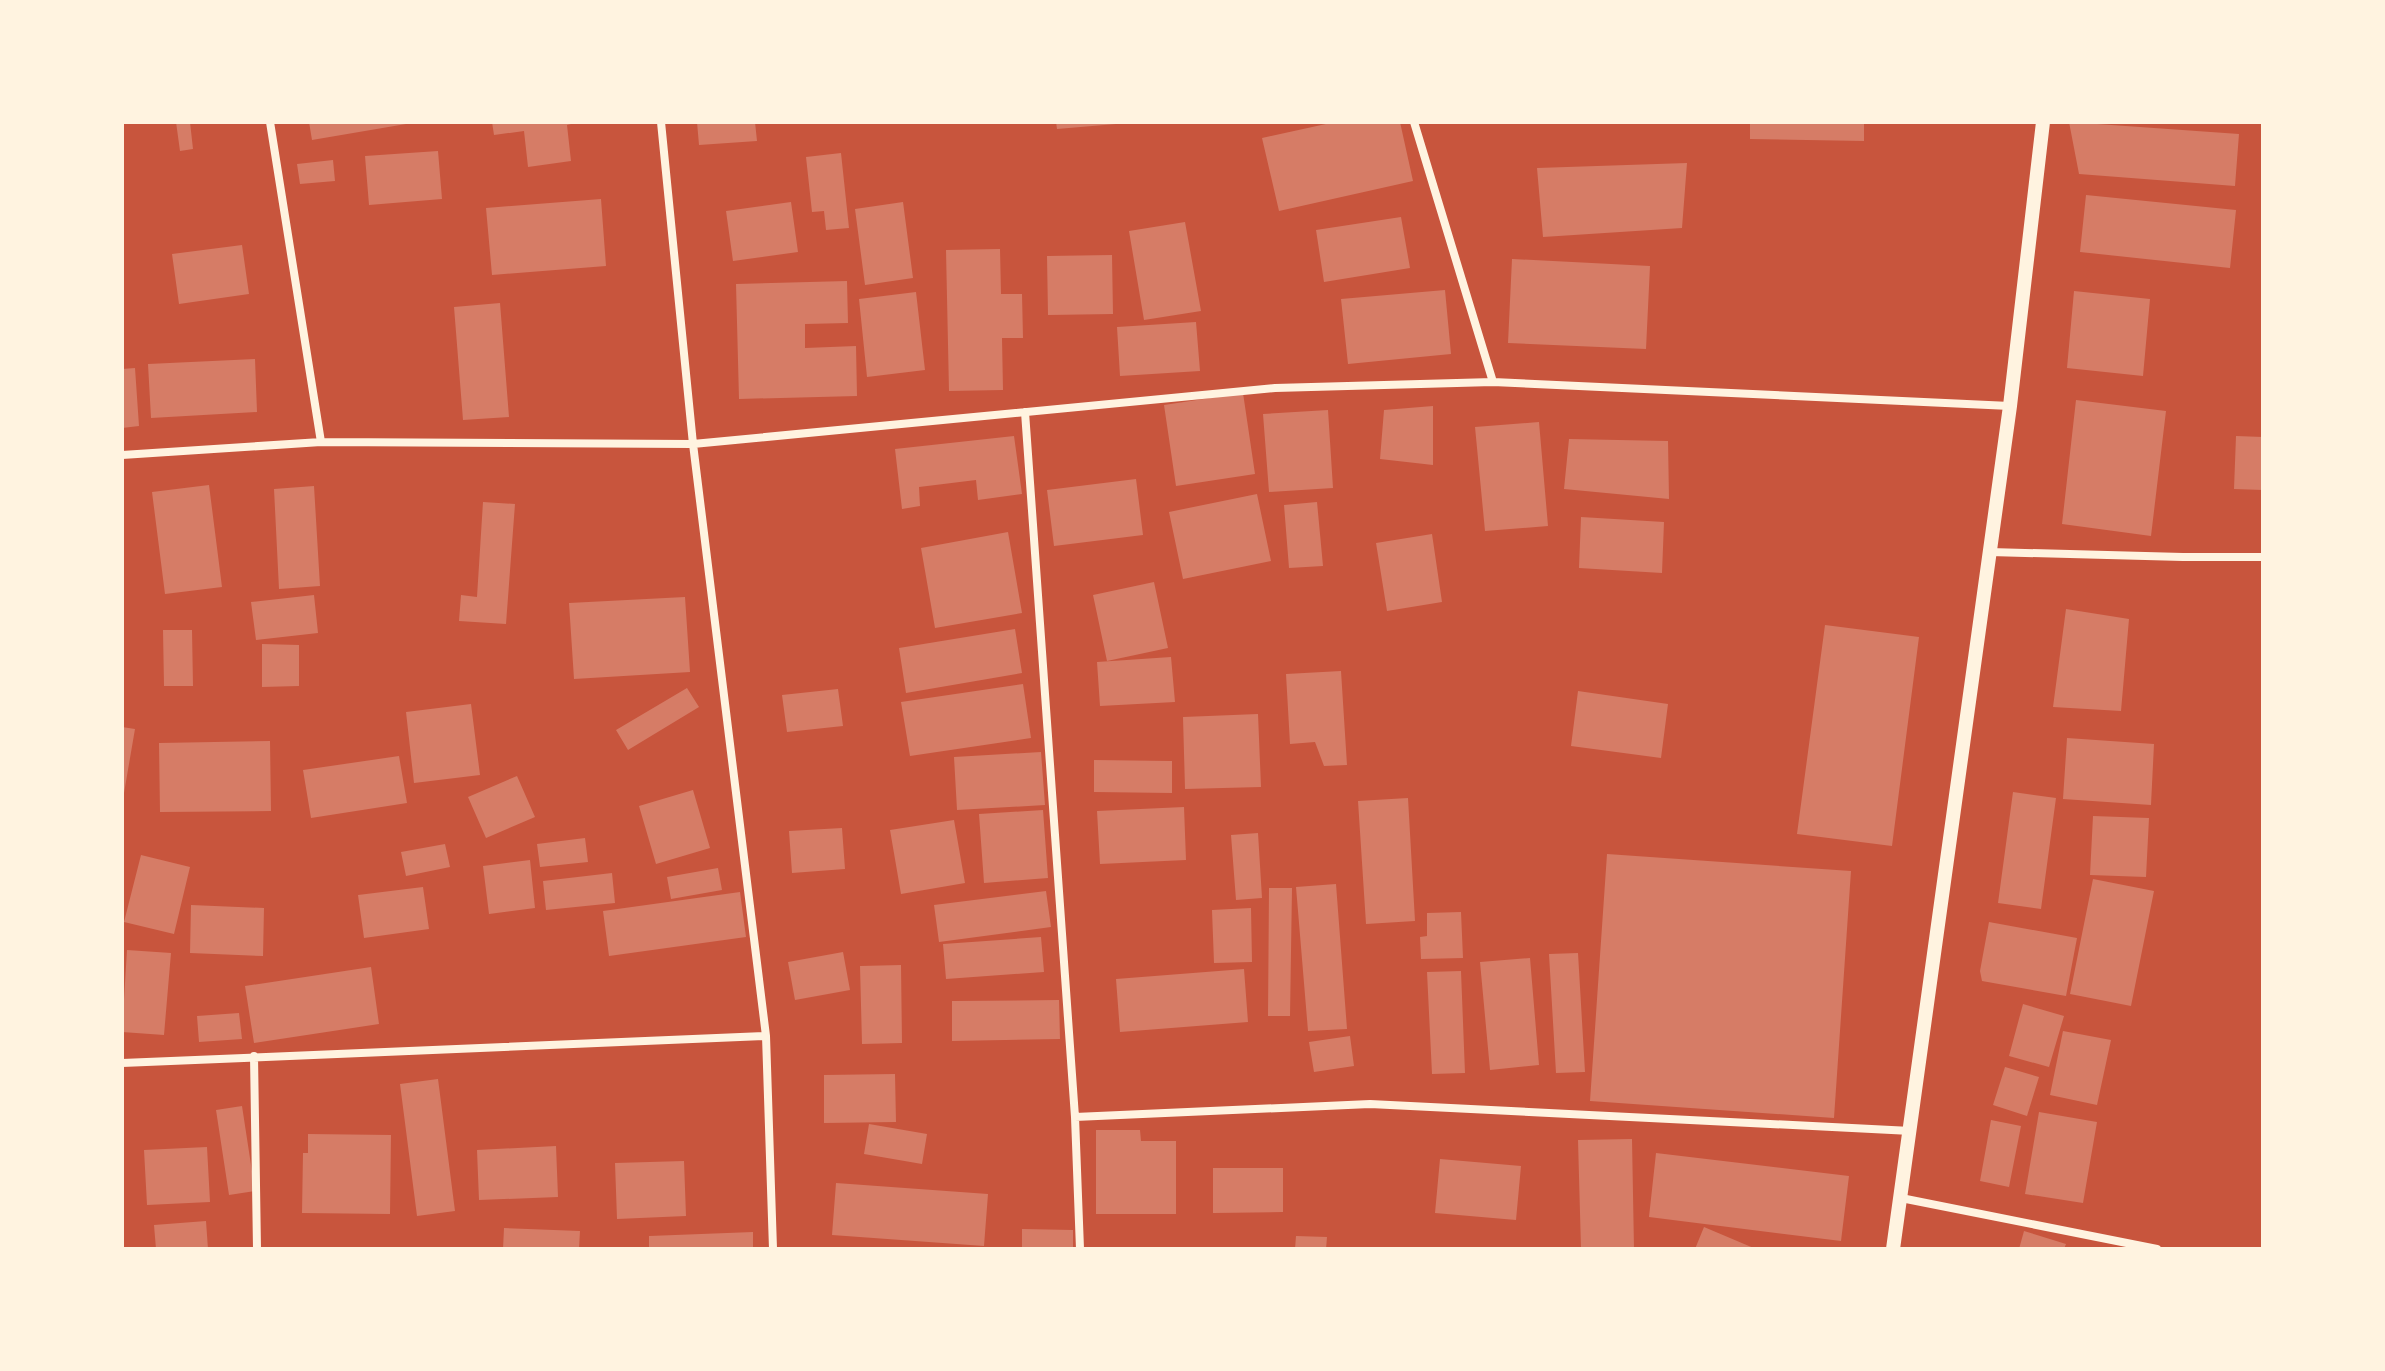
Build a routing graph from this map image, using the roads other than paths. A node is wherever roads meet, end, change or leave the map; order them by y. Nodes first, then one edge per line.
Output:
1 (270, 122) edge
2 (661, 122) edge
3 (1414, 122) edge
4 (2043, 122) edge
5 (1493, 382) junction
6 (2010, 406) junction
7 (1025, 412) junction
8 (321, 442) junction
9 (693, 444) junction
10 (122, 455) edge
11 (1990, 552) junction
12 (2263, 557) edge
13 (766, 1036) junction
14 (254, 1056) junction
15 (122, 1063) edge
16 (1075, 1117) junction
17 (1911, 1131) junction
18 (1901, 1198) junction
19 (257, 1249) edge
20 (773, 1249) edge
21 (1080, 1249) edge
22 (1893, 1249) edge
23 (2157, 1249) edge

1 - 8 street
2 - 9 street
3 - 5 street
4 - 6 street
5 - 6 street
5 - 7 street
6 - 11 street
7 - 9 street
7 - 16 street
8 - 9 street
8 - 10 street
9 - 13 street
11 - 12 street
11 - 17 street
13 - 14 street
13 - 20 street
14 - 15 street
14 - 19 street
16 - 17 street
16 - 21 street
17 - 18 street
18 - 22 street
18 - 23 street

